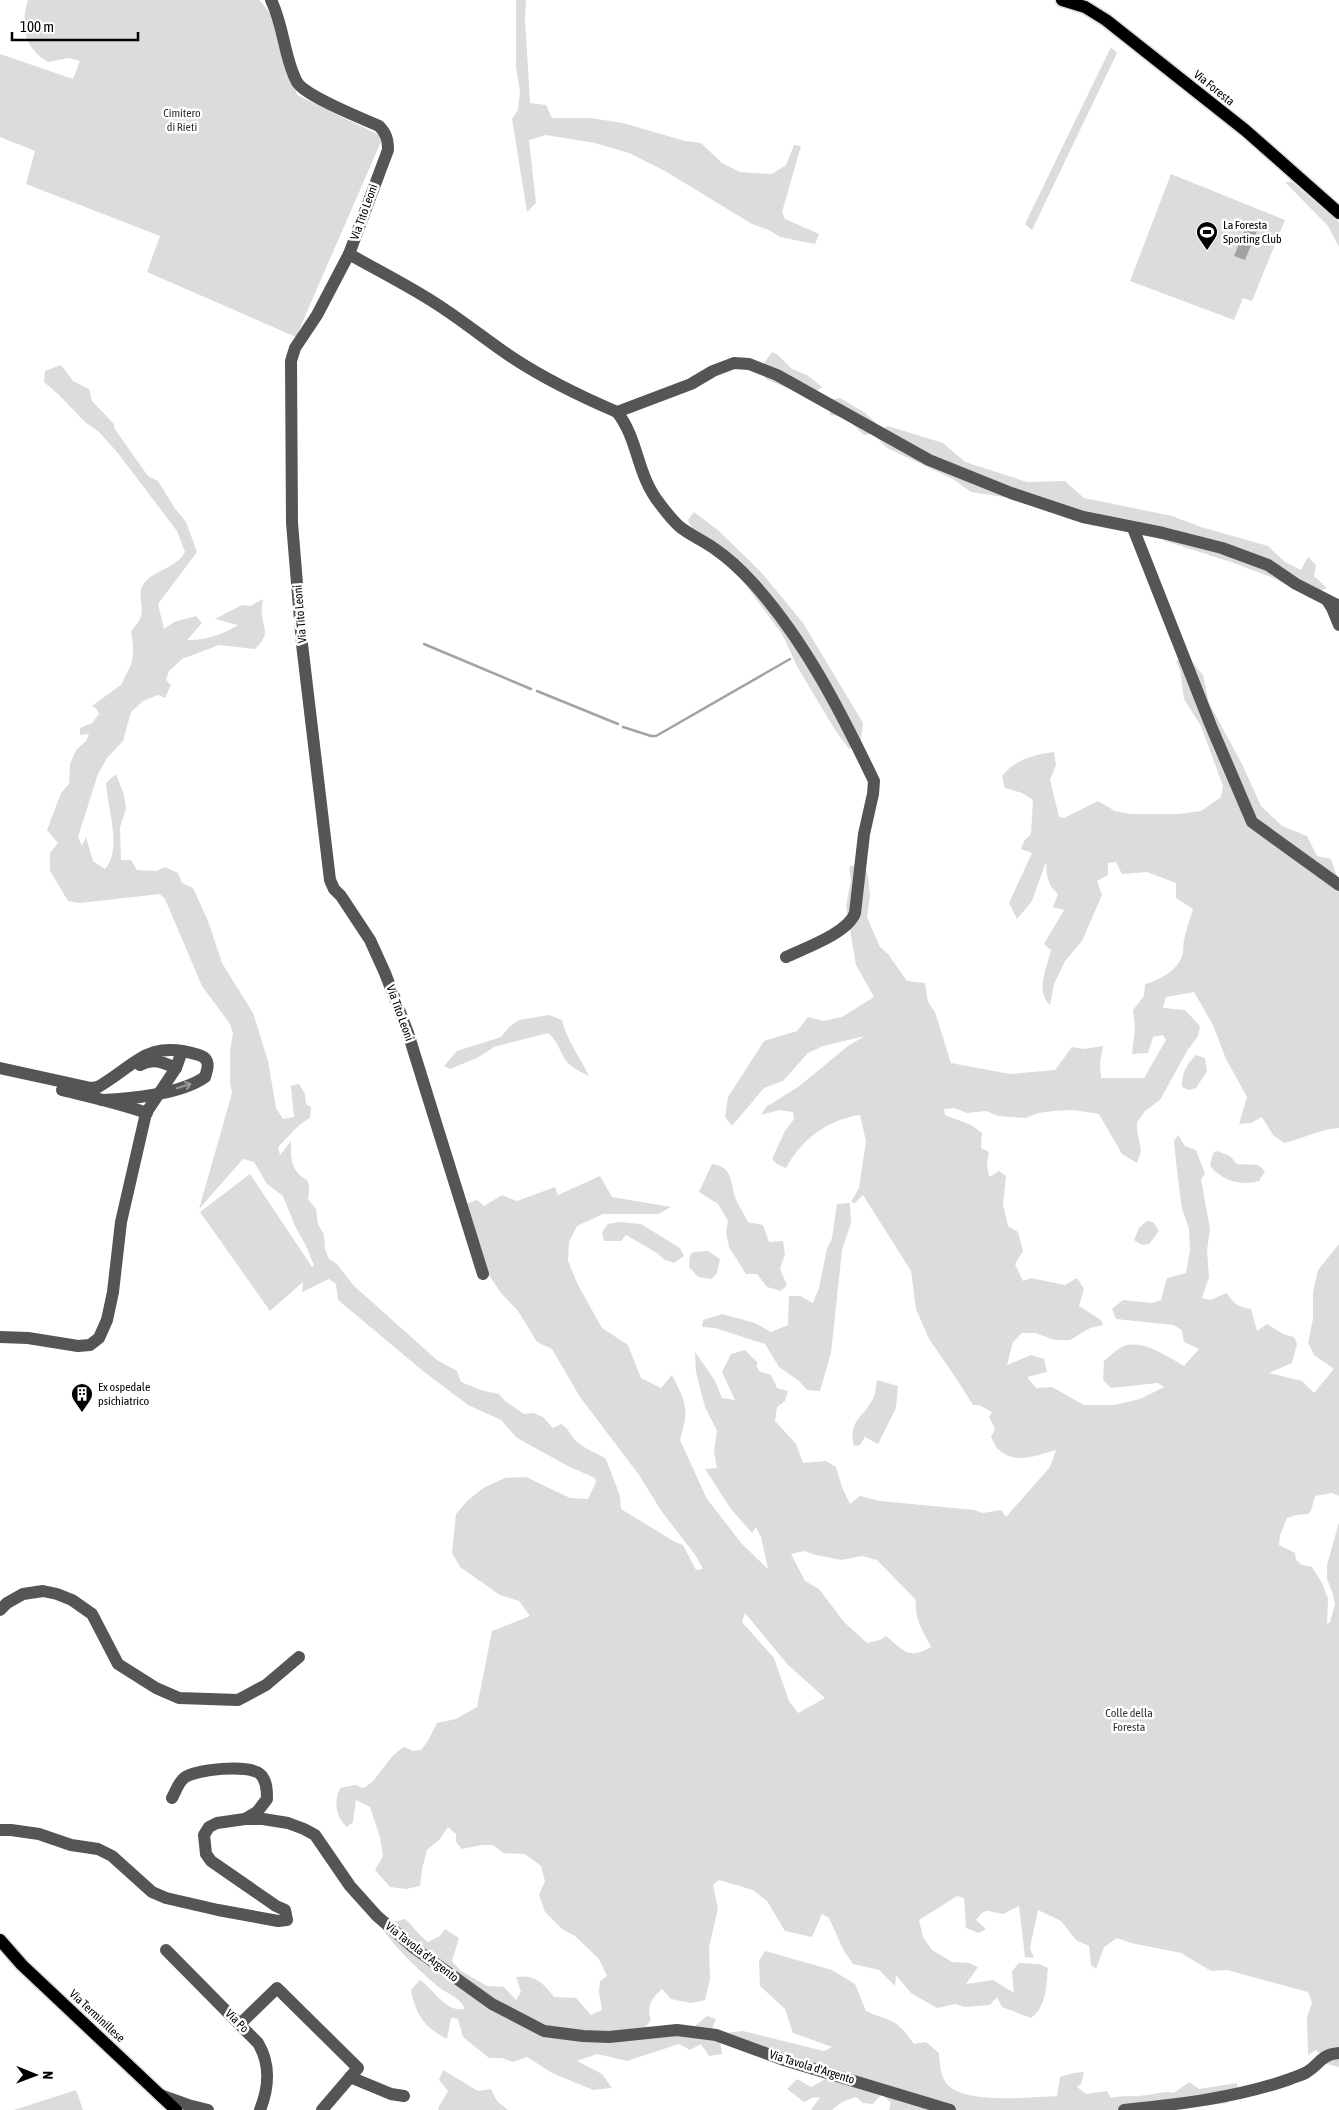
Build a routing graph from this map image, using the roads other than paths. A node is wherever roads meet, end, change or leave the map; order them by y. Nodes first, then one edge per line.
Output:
1 (271, 0) edge
2 (1062, 0) edge
3 (1339, 213) edge
4 (349, 254) junction
5 (618, 412) junction
6 (1133, 528) junction
7 (1326, 600) junction
8 (1339, 606) edge
9 (1339, 625) edge
10 (1339, 885) edge
11 (786, 957) dead end
12 (182, 1051) junction
13 (0, 1068) edge
14 (176, 1068) junction
15 (0, 1075) edge
16 (161, 1093) junction
17 (77, 1094) junction
18 (102, 1100) junction
19 (147, 1113) junction
20 (483, 1274) dead end
21 (0, 1337) edge
22 (0, 1610) edge
23 (299, 1657) dead end
24 (172, 1798) dead end
25 (245, 1819) junction
26 (0, 1830) edge
27 (0, 1940) edge
28 (166, 1950) dead end
29 (240, 2024) junction
30 (1339, 2053) edge
31 (350, 2078) junction
32 (160, 2095) junction
33 (404, 2096) dead end
34 (174, 2109) edge
35 (208, 2110) edge
36 (260, 2110) edge
37 (322, 2110) edge
38 (950, 2110) edge
39 (1124, 2110) edge

1 - 4 street, Via Tito Leoni
2 - 3 main road, Via Foresta
4 - 5 street
4 - 20 street, Via Tito Leoni
5 - 6 street
5 - 11 street
6 - 7 street
6 - 10 street
7 - 8 street
7 - 9 street
12 - 13 street
12 - 14 street
16 -> 12 street
14 - 16 street
14 - 17 street
15 - 17 street
16 - 18 street
16 - 19 street
17 - 18 street
18 - 19 street
19 - 21 street
22 - 23 street
24 - 25 street
25 - 26 street, Via Tavola d'Argento
25 - 38 street, Via Tavola d'Argento
27 - 32 main road, Via Terminillese
28 - 29 street, Via Po
29 - 31 street
29 - 36 street, Via Po
30 - 39 street
31 - 33 street
31 - 37 street
32 - 34 main road, Via Terminillese
32 - 35 street

